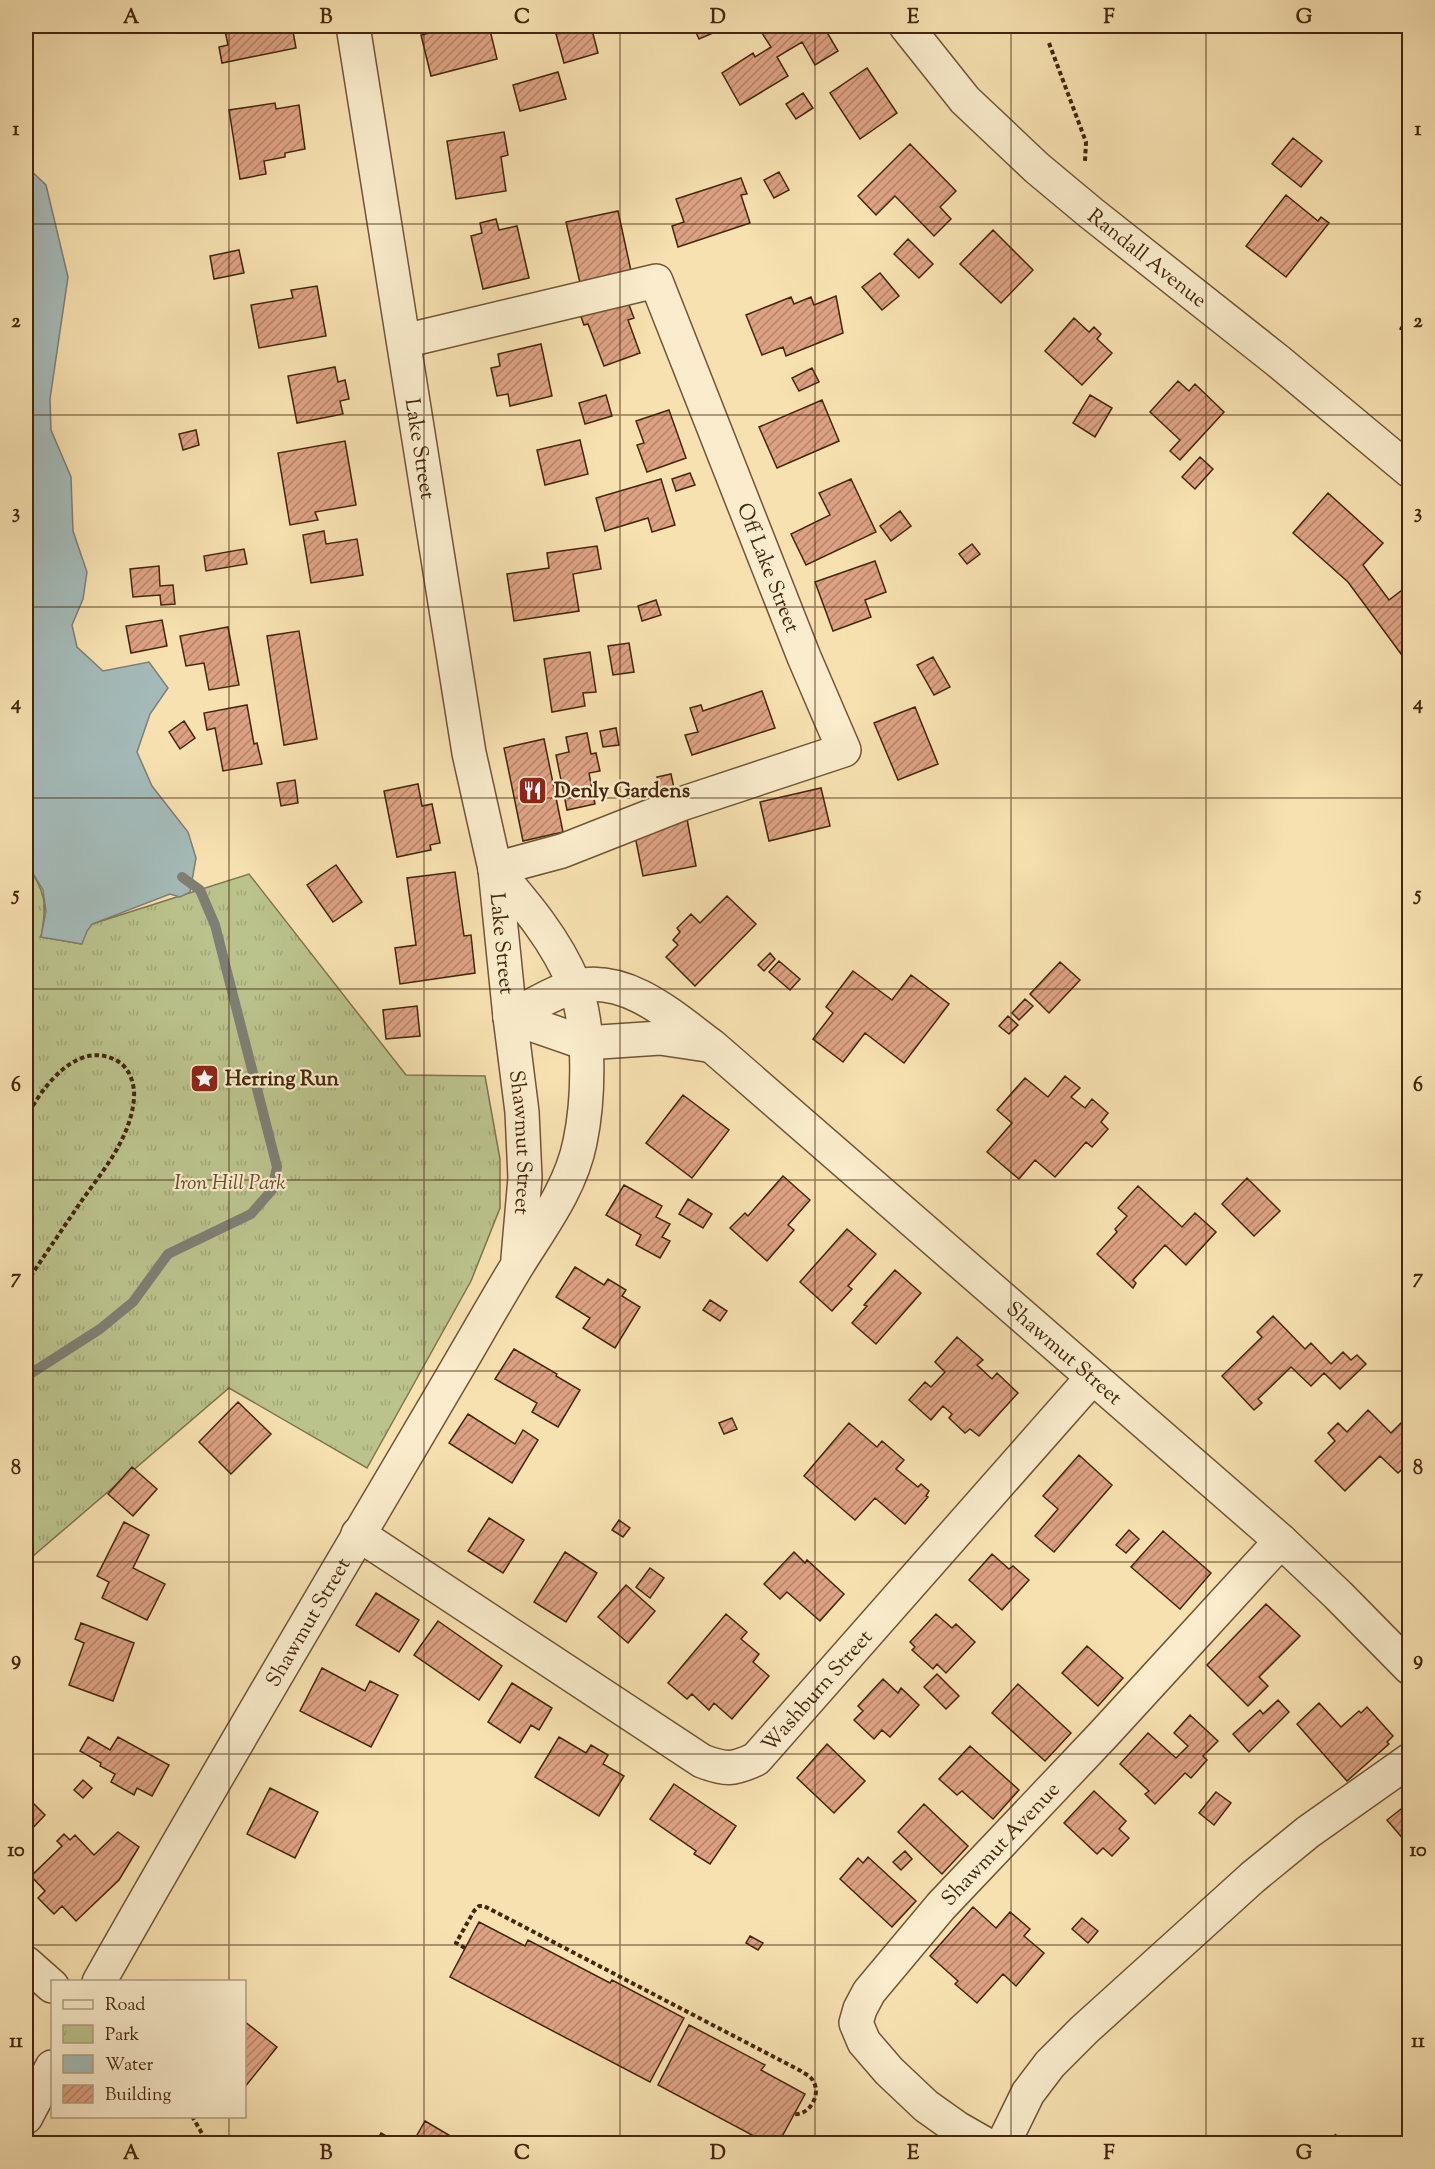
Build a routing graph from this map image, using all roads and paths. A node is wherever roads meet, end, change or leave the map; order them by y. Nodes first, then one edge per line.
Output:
1 (353, 26) edge
2 (906, 26) edge
3 (1049, 43) dead end
4 (1078, 203) junction
5 (404, 341) junction
6 (1410, 471) edge
7 (495, 869) junction
8 (575, 986) junction
9 (510, 1017) junction
10 (584, 1030) junction
11 (712, 1046) junction
12 (26, 1119) edge
13 (517, 1266) junction
14 (26, 1283) edge
15 (1092, 1378) junction
16 (358, 1534) junction
17 (1281, 1541) junction
18 (1410, 1668) edge
19 (1410, 1760) edge
20 (465, 1948) dead end
21 (26, 1963) edge
22 (100, 1980) edge
23 (51, 1985) edge
24 (51, 2069) edge
25 (794, 2114) dead end
26 (26, 2117) edge
27 (193, 2118) edge
28 (1334, 2135) dead end
29 (208, 2144) edge
30 (985, 2144) edge
31 (1003, 2144) edge
32 (1344, 2144) edge

1 - 5 street, Lake Street
2 - 4 street, Randall Avenue
3 - 4 path
4 - 6 street, Randall Avenue
5 - 7 street, Lake Street
5 - 7 street, Off Lake Street
7 - 8 street, Lake Street
7 - 9 street, Lake Street
8 - 9 street, Shawmut Street
8 - 10 street, Lake Street
8 - 11 street, Shawmut Street
9 - 10 street
9 - 13 street, Shawmut Street
10 - 11 street
10 - 13 street, Shawmut Street
11 - 15 street, Shawmut Street
12 - 14 path
13 - 16 street, Shawmut Street
15 - 16 street, Washburn Street
15 - 17 street, Shawmut Street
16 - 22 street, Shawmut Street
17 - 18 street, Shawmut Street
17 - 30 street, Shawmut Avenue
19 - 31 street
20 - 25 path
21 - 23 street
24 - 26 street
27 - 29 path
28 - 32 path

